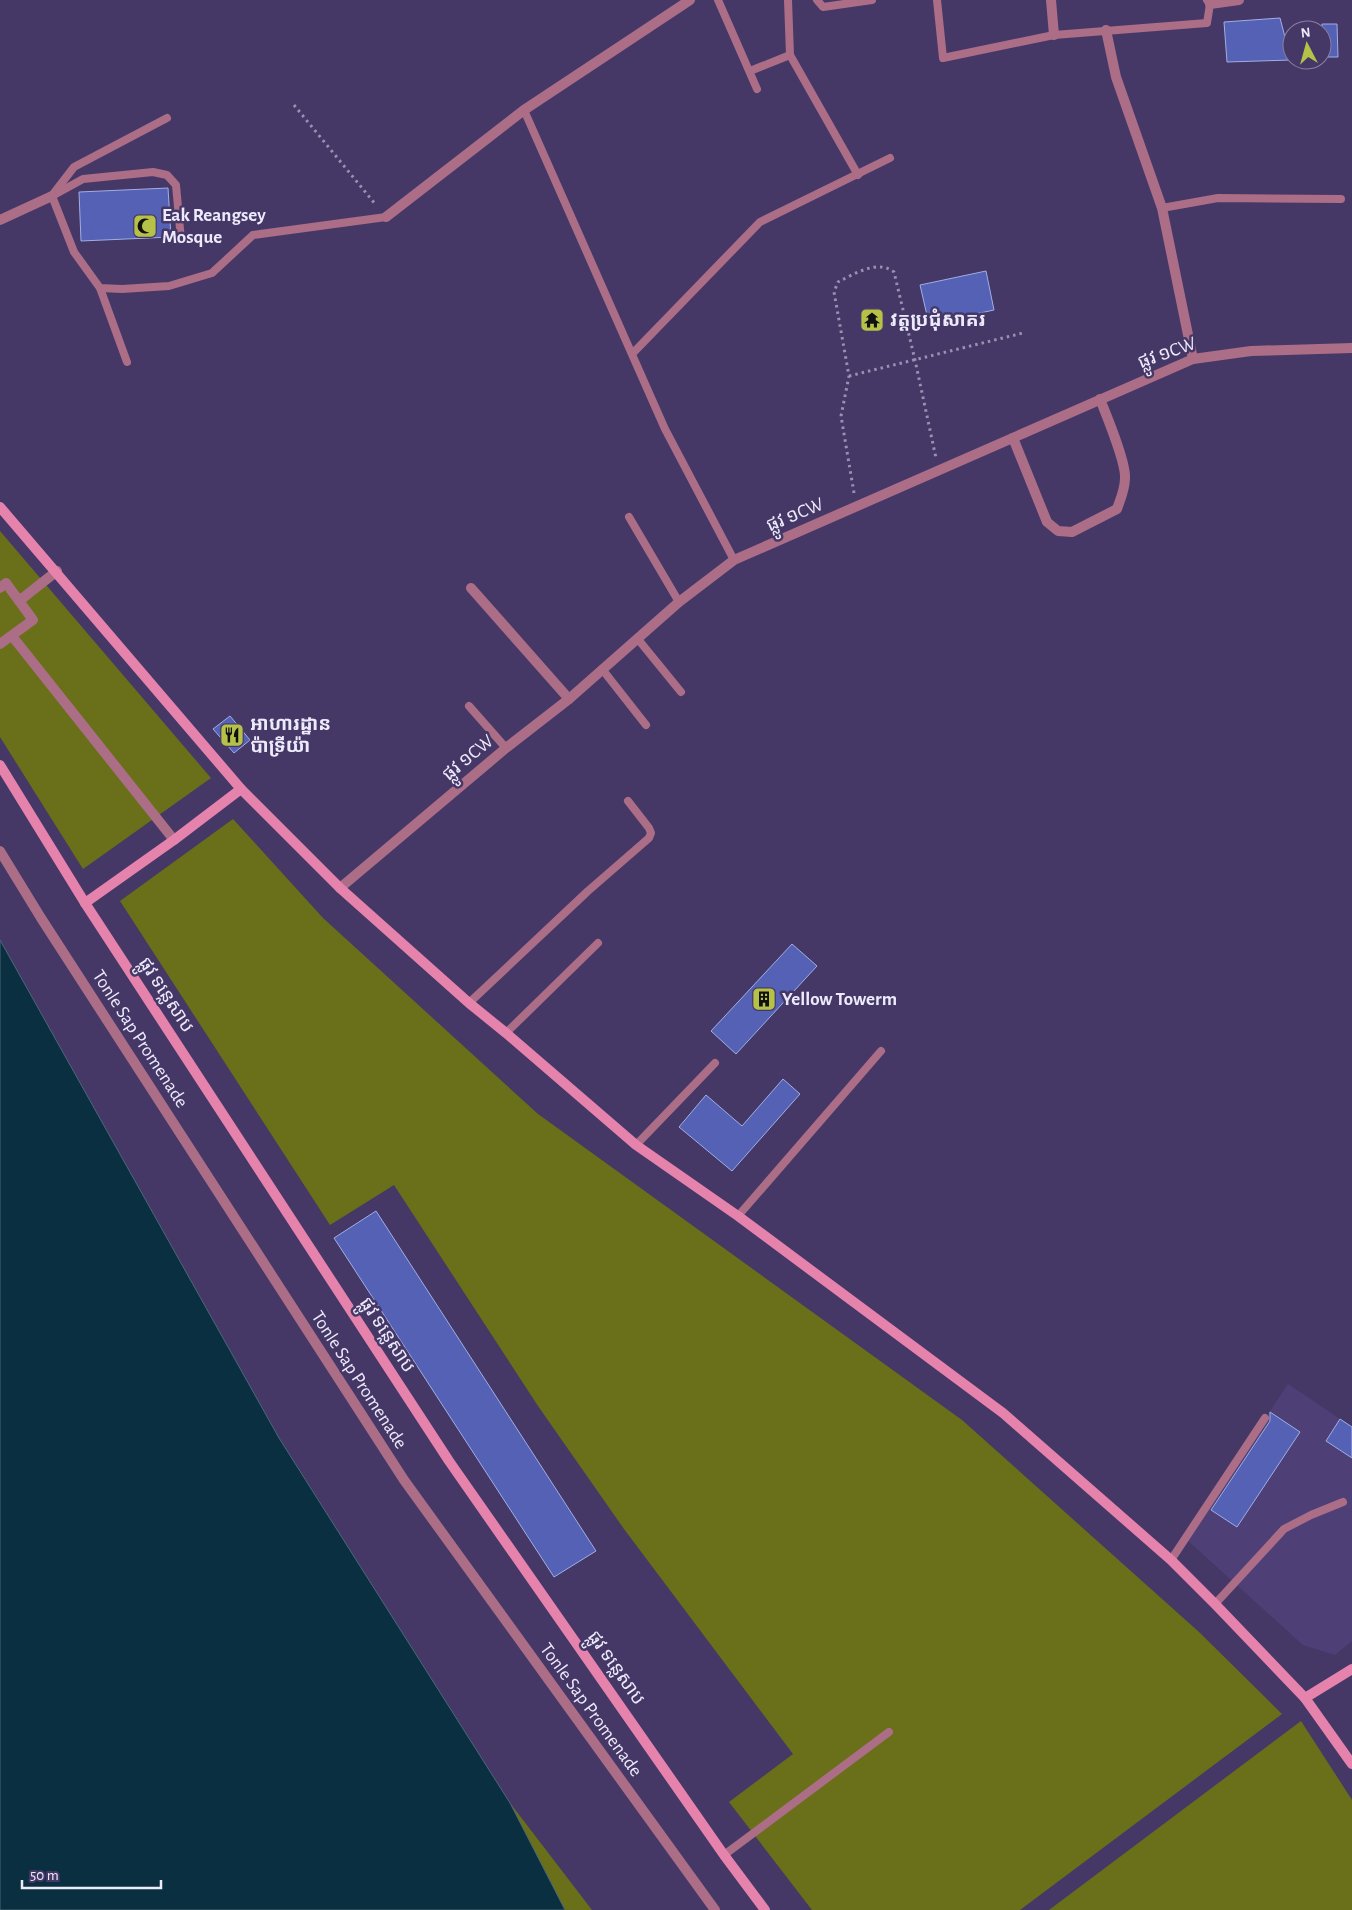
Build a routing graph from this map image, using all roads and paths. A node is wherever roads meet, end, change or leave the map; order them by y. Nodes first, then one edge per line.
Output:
1 (689, 0) edge
2 (718, 0) edge
3 (788, 0) edge
4 (817, 0) edge
5 (872, 0) edge
6 (937, 0) edge
7 (1051, 0) edge
8 (1238, 0) edge
9 (1208, 2) edge
10 (1106, 30) junction
11 (1054, 35) junction
12 (790, 55) junction
13 (750, 71) junction
14 (757, 89) dead end
15 (294, 105) dead end
16 (524, 110) junction
17 (167, 118) dead end
18 (890, 158) dead end
19 (858, 175) junction
20 (52, 196) junction
21 (1341, 199) dead end
22 (1162, 208) junction
23 (386, 217) junction
24 (0, 220) edge
25 (181, 240) dead end
26 (100, 288) junction
27 (1023, 333) dead end
28 (1352, 348) edge
29 (633, 353) junction
30 (1193, 358) junction
31 (915, 360) junction
32 (127, 362) dead end
33 (849, 376) junction
34 (1100, 399) junction
35 (1013, 438) junction
36 (939, 471) junction
37 (0, 507) edge
38 (856, 507) junction
39 (630, 516) dead end
40 (734, 560) junction
41 (57, 572) junction
42 (0, 588) edge
43 (471, 588) dead end
44 (19, 601) junction
45 (679, 602) junction
46 (12, 636) junction
47 (637, 638) junction
48 (0, 644) edge
49 (602, 669) junction
50 (681, 692) dead end
51 (569, 698) junction
52 (469, 706) dead end
53 (646, 725) dead end
54 (506, 748) junction
55 (0, 765) edge
56 (241, 789) junction
57 (628, 801) dead end
58 (174, 840) junction
59 (0, 851) edge
60 (340, 888) junction
61 (85, 903) junction
62 (598, 943) dead end
63 (469, 1004) junction
64 (506, 1033) junction
65 (881, 1052) dead end
66 (715, 1062) dead end
67 (636, 1145) junction
68 (738, 1216) junction
69 (1265, 1418) dead end
70 (1343, 1502) dead end
71 (1170, 1560) junction
72 (1215, 1604) junction
73 (1352, 1669) edge
74 (1305, 1698) junction
75 (889, 1732) dead end
76 (1352, 1764) edge
77 (724, 1855) junction
78 (715, 1910) edge
79 (765, 1910) edge

1 - 16 street
2 - 13 lane
3 - 12 lane
4 - 5 lane
6 - 11 lane
7 - 11 street
8 - 9 street
9 - 10 lane
10 - 11 lane
10 - 22 street
12 - 13 lane
12 - 19 lane
13 - 14 lane
15 - 23 path
16 - 23 street
16 - 29 lane
17 - 20 lane
18 - 19 lane
19 - 29 lane
20 - 24 street
20 - 25 lane
20 - 26 lane
21 - 22 lane
22 - 30 street
23 - 26 lane
26 - 32 lane
27 - 31 path
28 - 30 street, ផ្លូវ ១CW
29 - 40 lane
30 - 34 street, ផ្លូវ ១CW
31 - 33 path
31 - 33 path
31 - 36 path
33 - 38 path
34 - 35 street, ផ្លូវ ១CW
34 - 35 street
35 - 36 street, ផ្លូវ ១CW
36 - 38 street, ផ្លូវ ១CW
37 - 41 street
38 - 40 street, ផ្លូវ ១CW
39 - 45 lane
40 - 45 street, ផ្លូវ ១CW
41 - 44 street
41 - 56 street
42 - 44 street
43 - 51 street
44 - 46 street
45 - 47 street, ផ្លូវ ១CW
46 - 48 street
46 - 58 street
47 - 49 street, ផ្លូវ ១CW
47 - 50 lane
49 - 51 street, ផ្លូវ ១CW
49 - 53 lane
51 - 54 street, ផ្លូវ ១CW
52 - 54 lane
54 - 60 street, ផ្លូវ ១CW
55 - 61 street, ផ្លូវ ទន្លេសាប
56 - 58 street
56 - 60 street
57 - 63 lane
58 - 61 street
59 - 78 street, Tonle Sap Promenade
60 - 63 street
61 - 77 street, ផ្លូវ ទន្លេសាប
62 - 64 lane
63 - 64 street
64 - 67 street
65 - 68 lane
66 - 67 lane
67 - 68 street
68 - 71 street
69 - 71 lane
70 - 72 lane
71 - 72 street
72 - 74 street
73 - 74 street
74 - 76 street
75 - 77 lane
77 - 79 street, ផ្លូវ ទន្លេសាប

